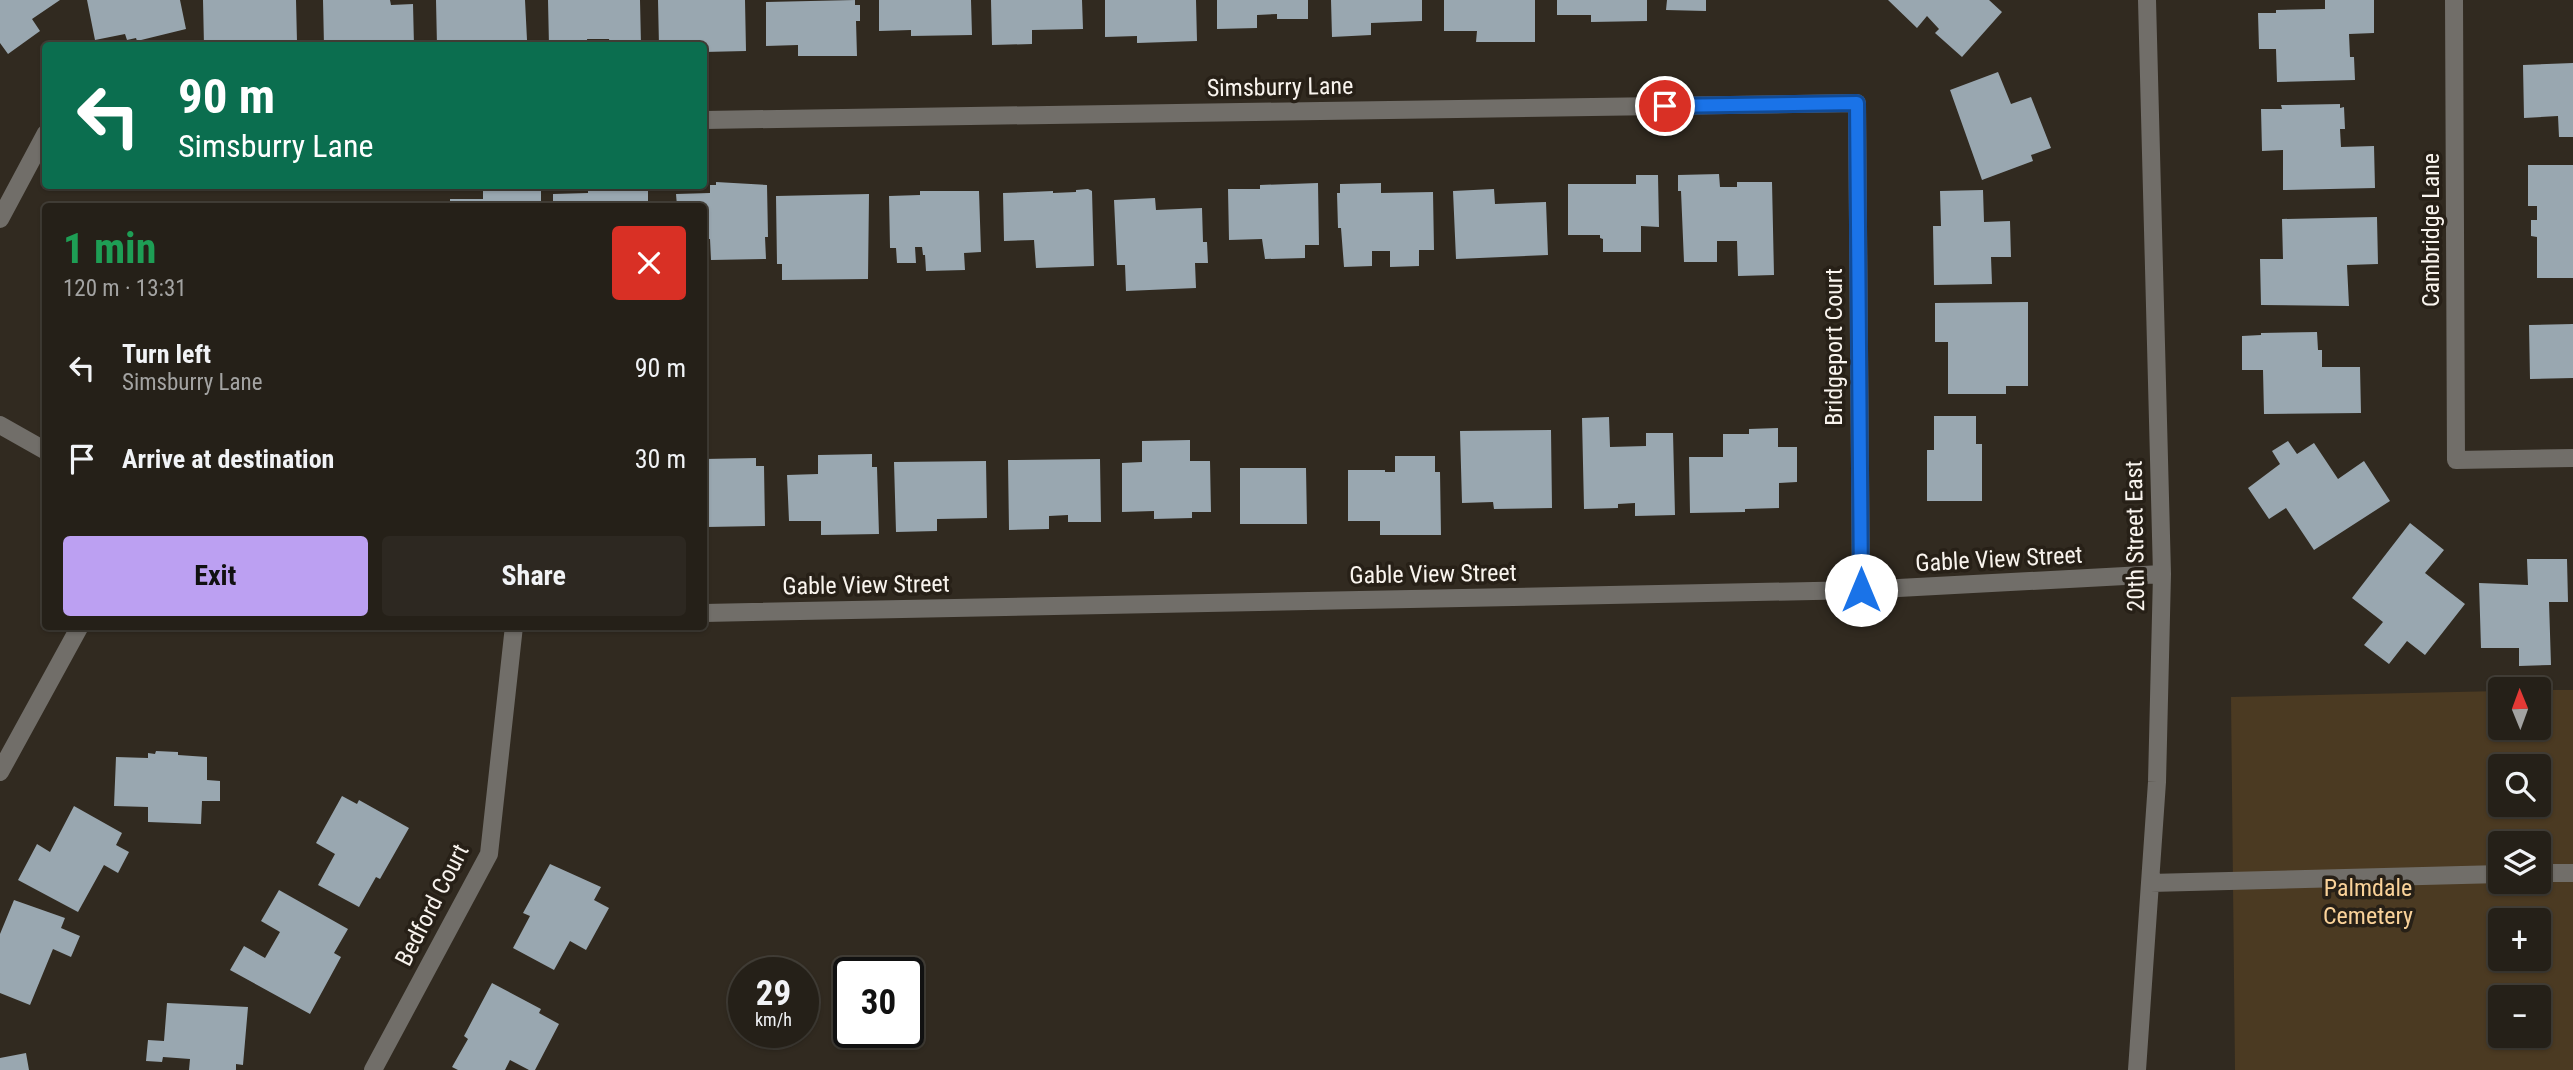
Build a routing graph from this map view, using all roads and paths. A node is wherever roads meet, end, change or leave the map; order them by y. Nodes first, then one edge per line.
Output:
1 (2147, 0) edge
2 (2454, 0) edge
3 (1857, 103) joint
4 (707, 120) edge
5 (42, 140) edge
6 (0, 219) edge
7 (0, 425) edge
8 (42, 449) edge
9 (2573, 458) edge
10 (2162, 574) junction
11 (1861, 590) junction
12 (707, 613) edge
13 (78, 630) edge
14 (514, 630) edge
15 (0, 772) edge
16 (2551, 873) edge
17 (2573, 873) edge
18 (2488, 874) edge
19 (2150, 883) junction
20 (373, 1070) edge
21 (2137, 1070) edge

1 - 10 street, 20th Street East
2 - 9 street, Cambridge Lane
3 - 4 street, Simsburry Lane
3 - 11 street, Bridgeport Court
5 - 6 street
7 - 8 street
10 - 11 street, Gable View Street
10 - 19 street, 20th Street East
11 - 12 street, Gable View Street
13 - 15 street
14 - 20 street, Bedford Court
16 - 17 street
18 - 19 street
19 - 21 street, 20th Street East

